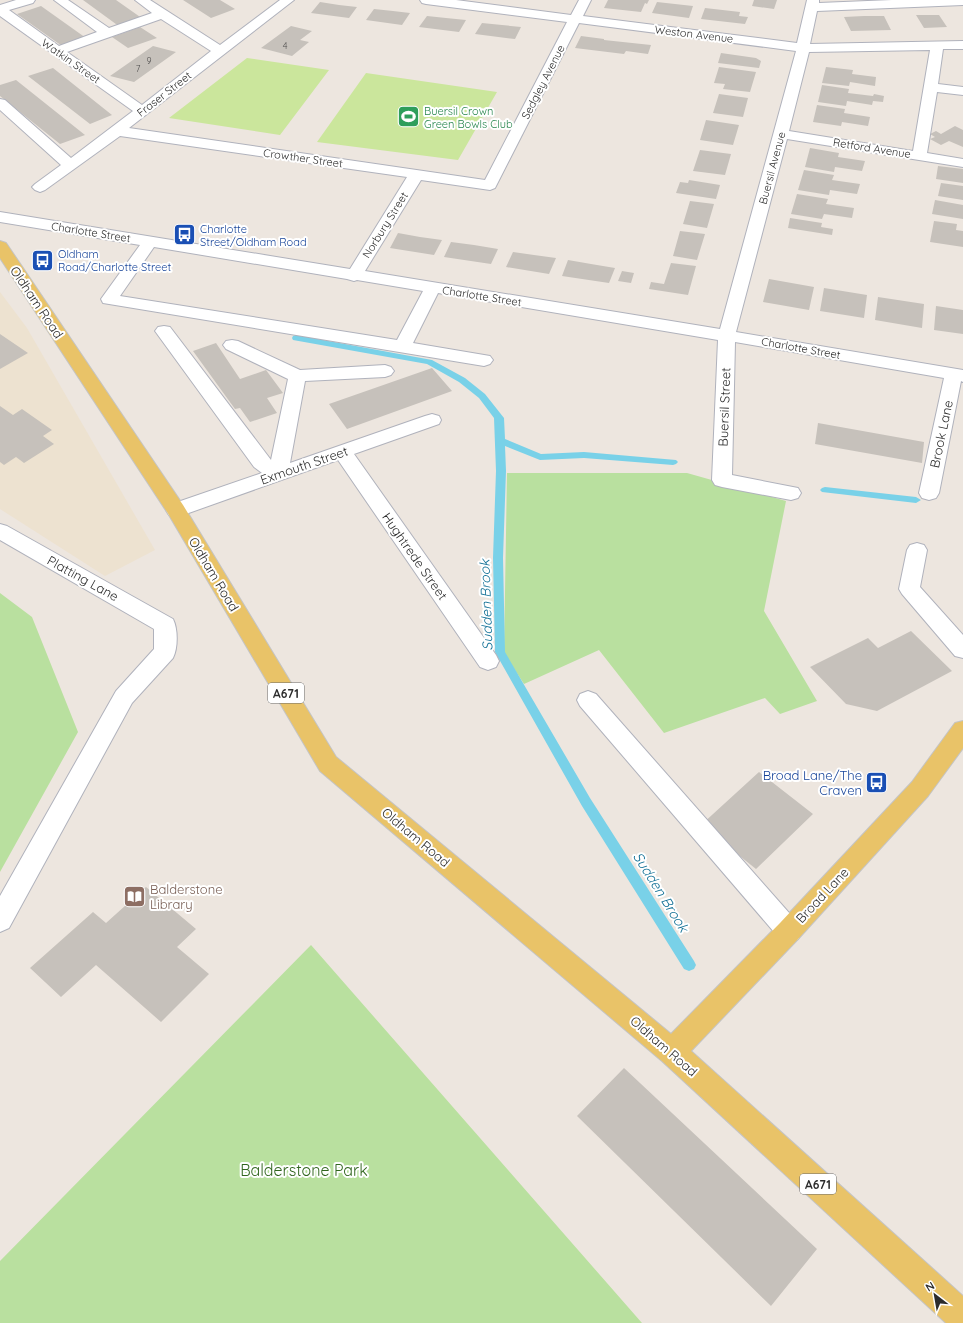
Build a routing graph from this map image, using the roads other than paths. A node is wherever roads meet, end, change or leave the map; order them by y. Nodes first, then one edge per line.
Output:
1 (29, 0) edge
2 (60, 0) edge
3 (141, 0) edge
4 (288, 0) edge
5 (426, 0) edge
6 (585, 0) edge
7 (928, 1) edge
8 (963, 1) edge
9 (813, 3) edge
10 (0, 10) edge
11 (162, 14) junction
12 (575, 19) junction
13 (107, 33) junction
14 (963, 45) edge
15 (937, 46) junction
16 (803, 48) junction
17 (56, 51) junction
18 (220, 51) junction
19 (931, 87) junction
20 (963, 91) edge
21 (0, 103) edge
22 (142, 111) junction
23 (117, 131) junction
24 (781, 134) junction
25 (919, 156) junction
26 (963, 163) edge
27 (70, 165) junction
28 (416, 175) junction
29 (490, 185) joint
30 (40, 187) dead end
31 (0, 217) edge
32 (150, 242) junction
33 (0, 246) edge
34 (354, 276) junction
35 (432, 289) junction
36 (164, 331) dead end
37 (727, 335) junction
38 (232, 345) dead end
39 (402, 347) junction
40 (484, 360) dead end
41 (385, 371) dead end
42 (958, 375) edge
43 (297, 376) junction
44 (432, 420) dead end
45 (342, 452) junction
46 (278, 474) junction
47 (791, 493) dead end
48 (928, 493) dead end
49 (176, 510) junction
50 (0, 531) edge
51 (917, 550) dead end
52 (963, 650) edge
53 (488, 661) dead end
54 (588, 700) dead end
55 (963, 730) edge
56 (0, 920) edge
57 (790, 931) junction
58 (672, 1052) junction
59 (963, 1317) edge

1 - 10 street
2 - 13 street
3 - 11 street
4 - 18 street, Fraser Street
5 - 12 street, Weston Avenue
6 - 12 street, Sedgley Avenue
7 - 8 street
7 - 9 street
9 - 16 street, Buersil Avenue
10 - 17 street, Watkin Street
11 - 13 street
11 - 18 street
12 - 16 street, Weston Avenue
12 - 29 street, Sedgley Avenue
13 - 17 street
14 - 15 street, Weston Avenue
15 - 16 street, Weston Avenue
15 - 19 street
16 - 24 street, Buersil Avenue
17 - 22 street, Watkin Street
18 - 22 street, Fraser Street
19 - 20 street
19 - 25 street
21 - 27 street
22 - 23 street, Fraser Street
23 - 27 street, Fraser Street
23 - 28 street, Crowther Street
24 - 25 street, Retford Avenue
24 - 37 street, Buersil Avenue
25 - 26 street, Retford Avenue
27 - 30 street, Fraser Street
28 - 29 street, Crowther Street
28 - 34 street, Norbury Street
31 - 32 street, Charlotte Street
32 - 34 street, Charlotte Street
32 - 39 street
33 - 49 main road, Oldham Road / A671
34 - 35 street, Charlotte Street
35 - 37 street, Charlotte Street
35 - 39 street
36 - 46 street
37 - 42 street, Charlotte Street
37 - 47 street, Buersil Street
38 - 43 street
39 - 40 street
41 - 43 street
42 - 48 street, Brook Lane
43 - 46 street
44 - 45 street, Exmouth Street
45 - 46 street, Exmouth Street
45 - 53 street, Hughtrede Street
46 - 49 street, Exmouth Street
49 - 58 main road, Oldham Road / A671
50 - 56 street, Platting Lane
51 - 52 street
54 - 57 street
55 - 57 main road, Broad Lane
57 - 58 main road, Broad Lane
58 - 59 main road, Oldham Road / A671

